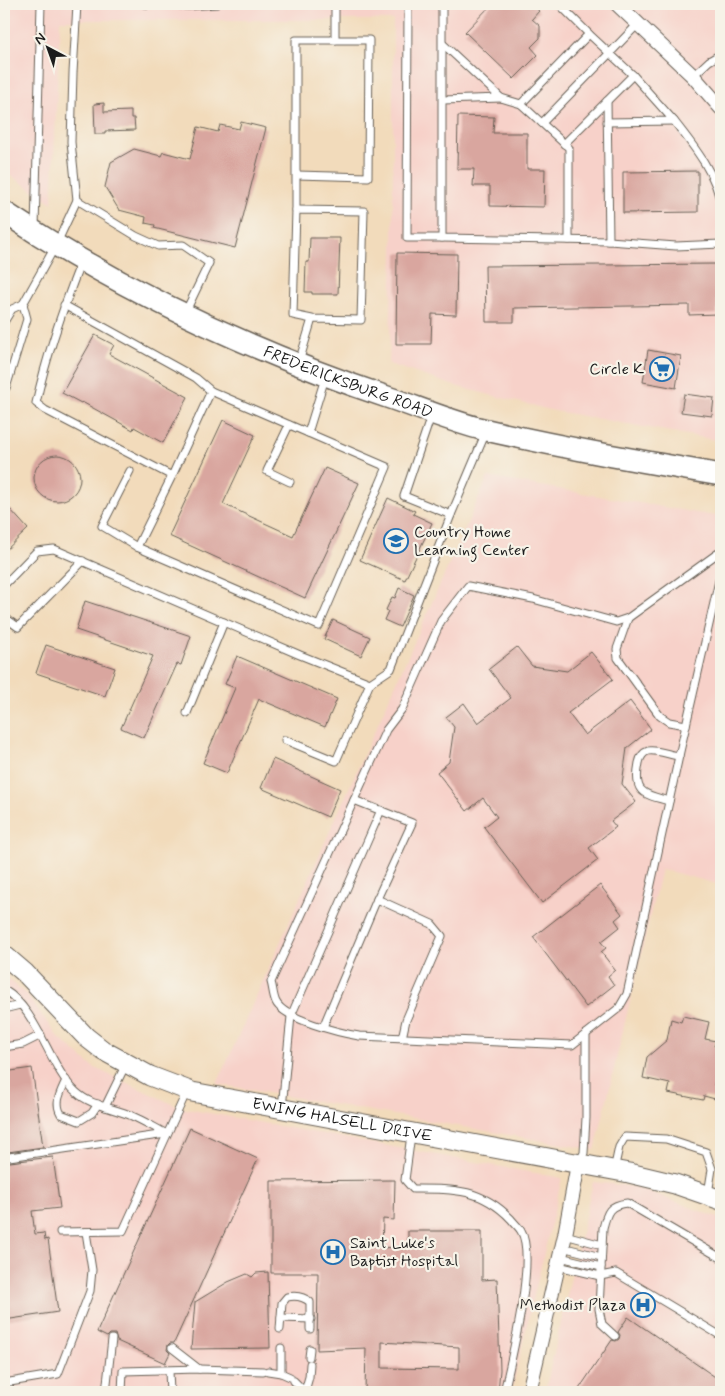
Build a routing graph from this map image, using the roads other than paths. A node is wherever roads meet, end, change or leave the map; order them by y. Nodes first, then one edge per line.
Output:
1 (41, 4) edge
2 (77, 4) edge
3 (145, 4) edge
4 (217, 4) edge
5 (335, 4) edge
6 (408, 4) edge
7 (442, 4) edge
8 (559, 4) edge
9 (617, 4) edge
10 (638, 24) junction
11 (589, 34) junction
12 (335, 40) junction
13 (443, 44) junction
14 (609, 53) junction
15 (721, 54) edge
16 (633, 74) junction
17 (693, 76) junction
18 (501, 98) junction
19 (443, 100) junction
20 (607, 101) junction
21 (521, 104) junction
22 (721, 108) edge
23 (674, 121) junction
24 (608, 122) junction
25 (542, 123) junction
26 (564, 144) junction
27 (297, 175) junction
28 (77, 200) junction
29 (721, 207) edge
30 (296, 210) junction
31 (4, 212) edge
32 (35, 233) junction
33 (442, 238) junction
34 (569, 240) junction
35 (609, 241) junction
36 (721, 244) edge
37 (56, 245) junction
38 (82, 260) junction
39 (23, 304) junction
40 (64, 305) junction
41 (184, 315) junction
42 (312, 319) junction
43 (4, 322) edge
44 (298, 364) junction
45 (326, 375) junction
46 (4, 388) edge
47 (211, 391) junction
48 (432, 412) junction
49 (289, 425) junction
50 (487, 429) junction
51 (308, 433) junction
52 (130, 472) dead end
53 (721, 475) edge
54 (172, 476) junction
55 (290, 482) dead end
56 (451, 515) junction
57 (137, 547) junction
58 (721, 551) edge
59 (83, 562) junction
60 (721, 572) edge
61 (4, 585) edge
62 (4, 617) edge
63 (628, 618) junction
64 (224, 622) junction
65 (370, 683) junction
66 (186, 713) dead end
67 (686, 725) junction
68 (285, 740) dead end
69 (678, 756) junction
70 (354, 800) junction
71 (669, 801) junction
72 (381, 810) junction
73 (377, 899) junction
74 (4, 955) edge
75 (4, 990) edge
76 (20, 1005) junction
77 (4, 1009) edge
78 (291, 1016) junction
79 (323, 1027) junction
80 (586, 1034) junction
81 (41, 1035) junction
82 (402, 1038) junction
83 (4, 1047) edge
84 (127, 1064) junction
85 (66, 1080) junction
86 (188, 1090) junction
87 (101, 1105) junction
88 (282, 1109) junction
89 (411, 1132) junction
90 (167, 1134) junction
91 (9, 1157) dead end
92 (578, 1164) junction
93 (614, 1170) junction
94 (715, 1198) edge
95 (60, 1232) dead end
96 (86, 1232) junction
97 (602, 1245) junction
98 (561, 1251) junction
99 (601, 1257) junction
100 (721, 1258) edge
101 (601, 1267) junction
102 (600, 1276) junction
103 (281, 1318) junction
104 (311, 1319) junction
105 (280, 1329) dead end
106 (310, 1329) dead end
107 (615, 1336) dead end
108 (721, 1336) edge
109 (112, 1339) dead end
110 (172, 1348) dead end
111 (281, 1348) dead end
112 (310, 1349) dead end
113 (198, 1369) junction
114 (169, 1371) junction
115 (281, 1373) junction
116 (4, 1383) edge
117 (106, 1392) edge
118 (122, 1392) edge
119 (170, 1392) edge
120 (305, 1392) edge
121 (504, 1392) edge
122 (529, 1392) edge

1 - 32 lane
2 - 28 lane
3 - 4 lane
5 - 12 lane
6 - 33 lane
7 - 13 lane
8 - 11 lane
9 - 10 street
10 - 14 lane
10 - 17 street
11 - 14 lane
11 - 21 lane
12 - 27 lane
12 - 27 lane
13 - 18 lane
13 - 19 lane
14 - 16 lane
14 - 25 lane
15 - 17 lane
16 - 20 lane
16 - 23 lane
17 - 22 street
18 - 19 lane
18 - 21 lane
19 - 33 lane
20 - 24 lane
20 - 26 lane
21 - 25 lane
23 - 24 lane
23 - 29 lane
24 - 35 lane
25 - 26 lane
26 - 34 lane
27 - 30 lane
28 - 37 lane
28 - 41 lane
30 - 42 lane
30 - 42 lane
31 - 32 main road, FREDERICKSBURG ROAD
32 - 37 main road, FREDERICKSBURG ROAD
33 - 34 lane
34 - 35 lane
35 - 36 lane
37 - 38 main road, FREDERICKSBURG ROAD
37 - 39 lane
38 - 40 lane
38 - 41 main road, FREDERICKSBURG ROAD
39 - 43 lane
39 - 46 lane
40 - 47 lane
40 - 54 lane
41 - 44 main road, FREDERICKSBURG ROAD
42 - 44 lane
44 - 45 main road, FREDERICKSBURG ROAD
45 - 48 main road, FREDERICKSBURG ROAD
45 - 51 lane
47 - 49 lane
47 - 54 lane
48 - 50 main road, FREDERICKSBURG ROAD
48 - 56 lane
49 - 51 lane
49 - 55 lane
50 - 53 main road, FREDERICKSBURG ROAD
50 - 56 lane
51 - 57 lane
52 - 57 lane
54 - 57 lane
56 - 65 lane
58 - 63 lane
59 - 61 lane
59 - 62 lane
59 - 64 lane
60 - 67 lane
63 - 67 lane
63 - 70 lane
64 - 65 lane
64 - 66 lane
65 - 68 lane
67 - 69 lane
69 - 71 lane
69 - 71 lane
70 - 72 lane
70 - 78 lane
71 - 80 lane
72 - 73 lane
72 - 78 lane
73 - 79 lane
73 - 82 lane
74 - 84 street, EWING HALSELL DRIVE
75 - 76 lane
76 - 77 lane
76 - 81 lane
78 - 79 lane
78 - 88 lane
79 - 82 lane
80 - 82 lane
80 - 92 lane
81 - 83 lane
81 - 85 lane
84 - 86 street, EWING HALSELL DRIVE
84 - 87 lane
85 - 87 lane
85 - 87 lane
86 - 88 street, EWING HALSELL DRIVE
86 - 90 lane
87 - 90 lane
88 - 89 street, EWING HALSELL DRIVE
89 - 92 street, EWING HALSELL DRIVE
89 - 121 lane
90 - 91 lane
90 - 96 lane
92 - 93 street, EWING HALSELL DRIVE
92 - 98 street
93 - 94 street, EWING HALSELL DRIVE
93 - 94 lane
95 - 96 lane
96 - 116 lane
97 - 98 lane
97 - 99 lane
97 - 100 lane
98 - 99 lane
98 - 101 lane
98 - 102 lane
98 - 122 street
99 - 101 lane
101 - 102 lane
102 - 107 lane
102 - 108 lane
103 - 104 lane
103 - 104 lane
103 - 105 lane
104 - 106 lane
109 - 117 lane
110 - 113 lane
111 - 115 lane
112 - 120 lane
113 - 114 lane
113 - 115 lane
114 - 118 lane
114 - 119 lane
115 - 120 lane

